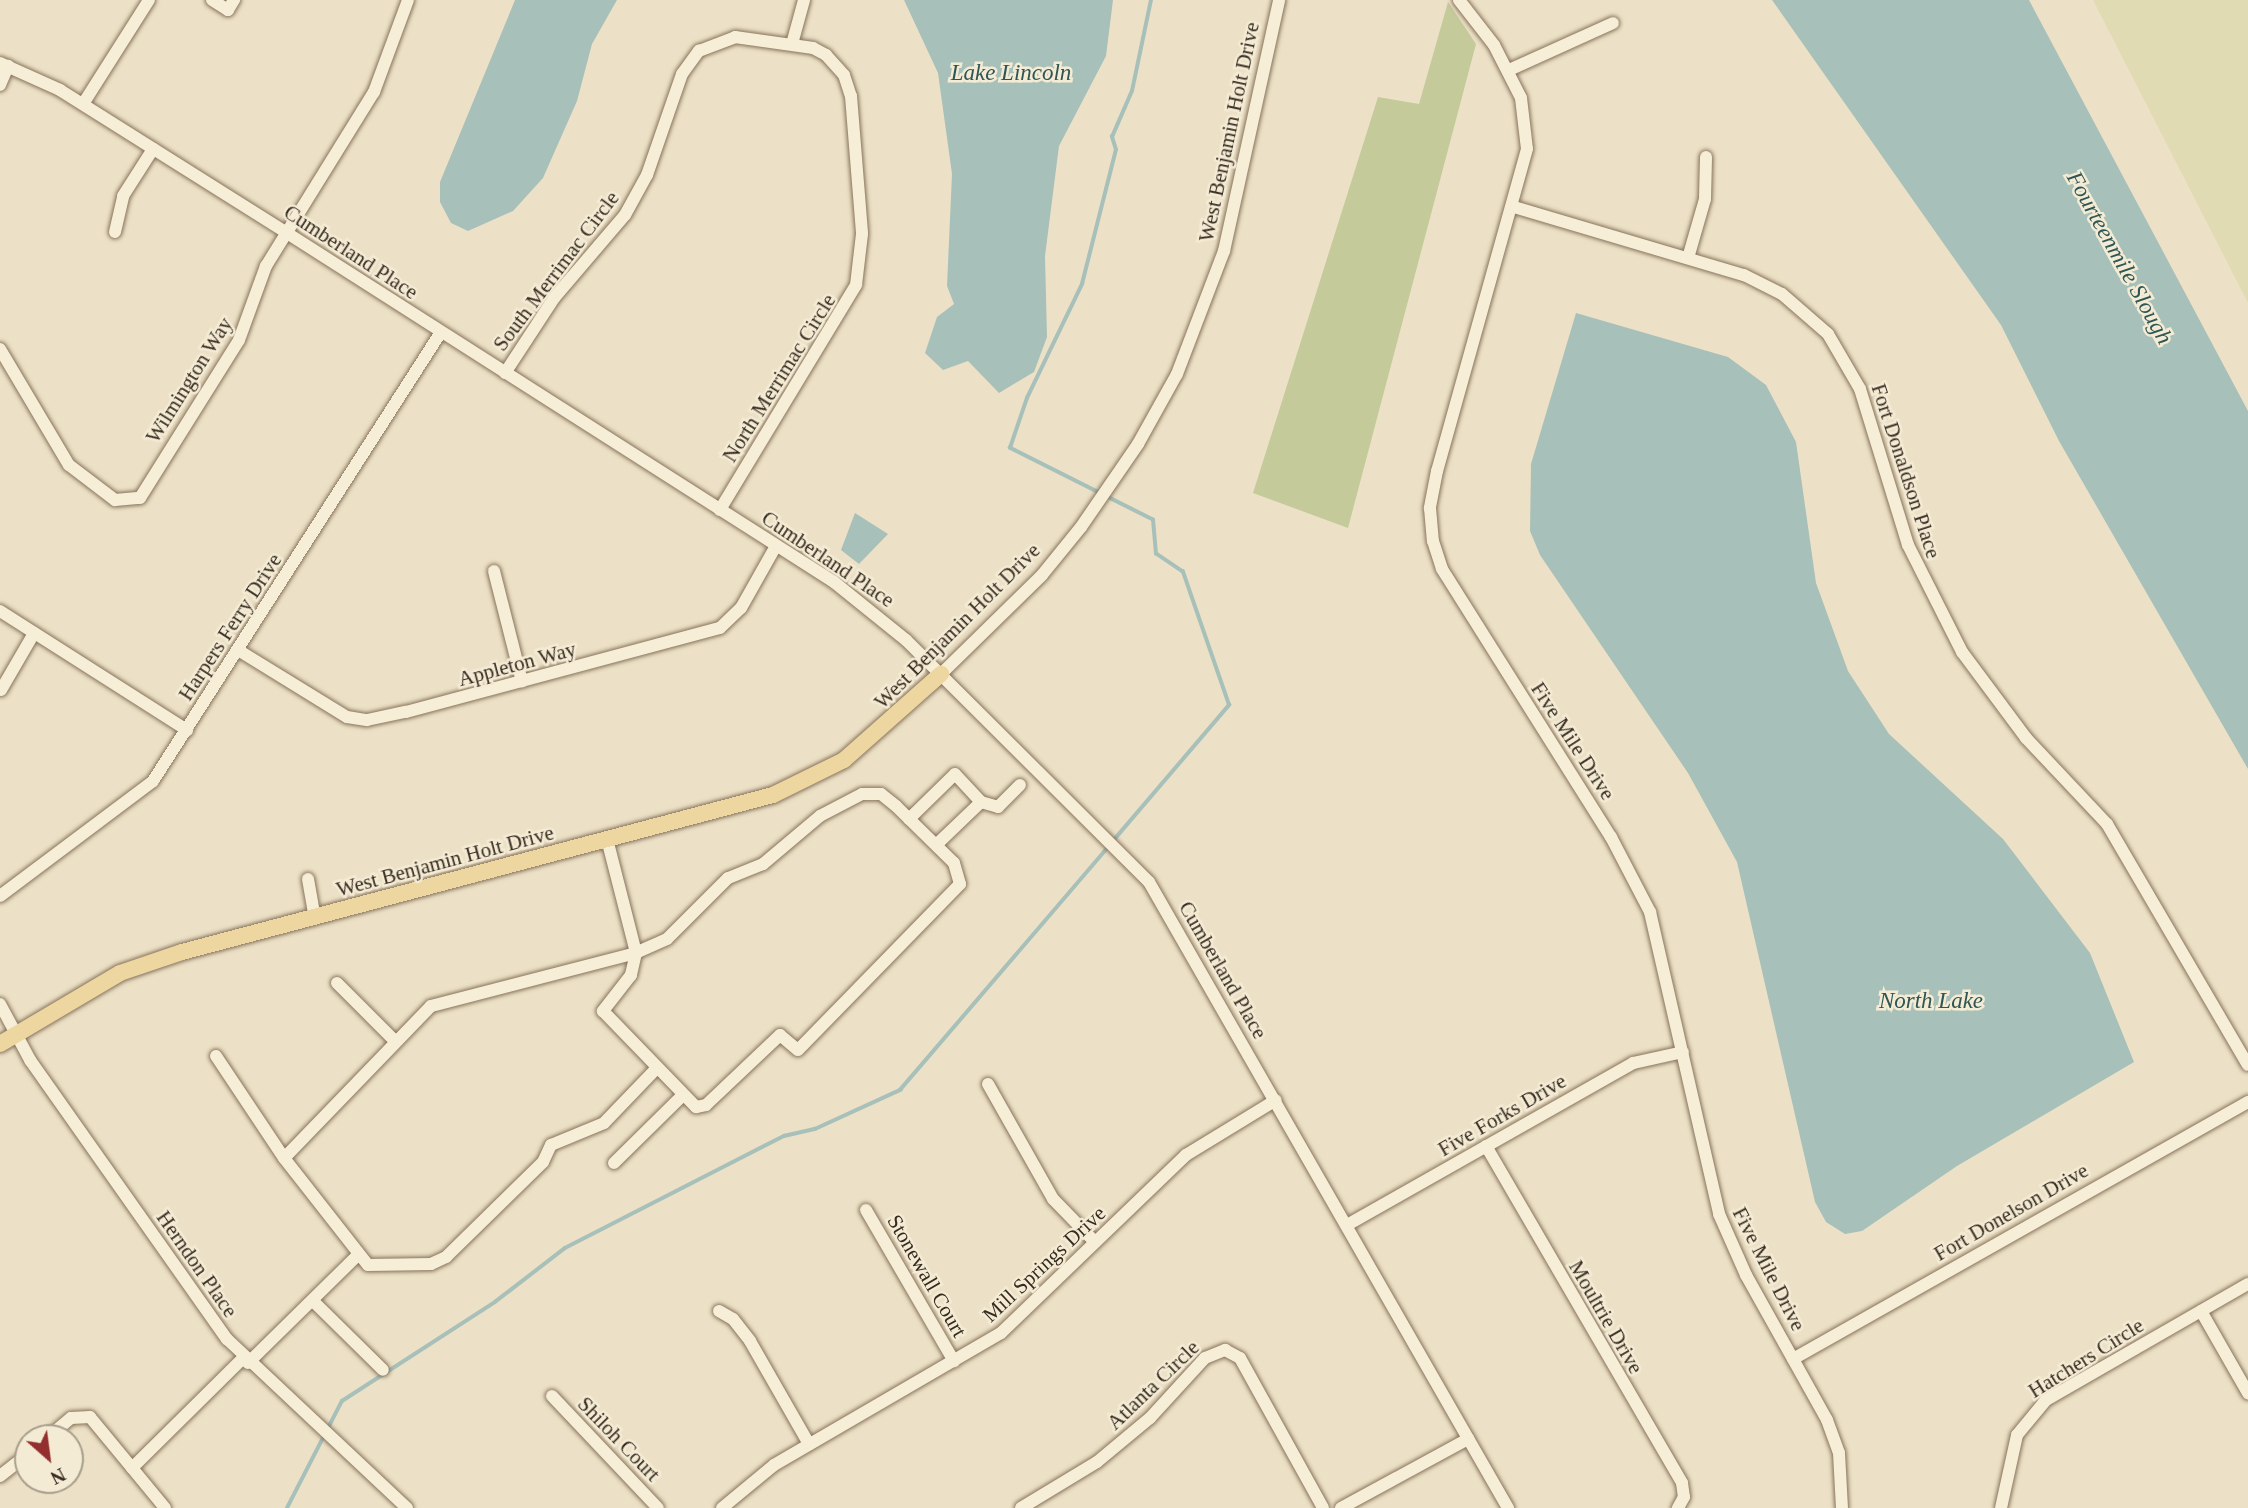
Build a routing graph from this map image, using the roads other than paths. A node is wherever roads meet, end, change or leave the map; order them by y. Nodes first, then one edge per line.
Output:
1 (149, 0) edge
2 (212, 0) edge
3 (234, 0) edge
4 (408, 0) edge
5 (804, 0) edge
6 (1279, 0) edge
7 (1459, 0) edge
8 (1613, 23) dead end
9 (792, 44) junction
10 (4, 65) edge
11 (1509, 71) junction
12 (0, 85) edge
13 (83, 104) junction
14 (153, 149) junction
15 (1706, 157) dead end
16 (1514, 207) junction
17 (115, 232) dead end
18 (287, 233) junction
19 (1688, 258) junction
20 (441, 332) junction
21 (0, 349) edge
22 (505, 373) junction
23 (720, 510) junction
24 (776, 546) junction
25 (494, 571) dead end
26 (0, 611) edge
27 (34, 633) junction
28 (238, 650) junction
29 (941, 674) junction
30 (522, 682) junction
31 (1, 690) edge
32 (187, 730) junction
33 (1020, 785) dead end
34 (981, 802) junction
35 (909, 819) junction
36 (607, 839) junction
37 (936, 845) junction
38 (308, 879) dead end
39 (0, 896) edge
40 (315, 917) junction
41 (636, 953) junction
42 (337, 983) dead end
43 (0, 1004) edge
44 (16, 1033) junction
45 (396, 1042) junction
46 (0, 1044) edge
47 (1683, 1052) junction
48 (216, 1056) dead end
49 (2248, 1065) edge
50 (656, 1069) junction
51 (988, 1084) dead end
52 (682, 1095) junction
53 (1276, 1100) junction
54 (2248, 1102) edge
55 (1486, 1146) junction
56 (284, 1158) junction
57 (614, 1163) dead end
58 (866, 1210) dead end
59 (1347, 1225) junction
60 (1095, 1241) junction
61 (358, 1255) junction
62 (2248, 1284) edge
63 (313, 1301) junction
64 (719, 1311) dead end
65 (2201, 1311) junction
66 (1793, 1359) junction
67 (246, 1360) junction
68 (954, 1362) junction
69 (383, 1370) dead end
70 (2248, 1394) edge
71 (552, 1395) dead end
72 (68, 1424) edge
73 (1468, 1439) junction
74 (810, 1444) junction
75 (14, 1465) edge
76 (132, 1468) junction
77 (0, 1476) edge
78 (165, 1508) edge
79 (407, 1508) edge
80 (659, 1508) edge
81 (722, 1508) edge
82 (1021, 1508) edge
83 (1323, 1508) edge
84 (1341, 1508) edge
85 (1508, 1508) edge
86 (1678, 1508) edge
87 (1842, 1508) edge
88 (2001, 1508) edge

1 - 13 street
2 - 3 street
4 - 18 street, Wilmington Way
5 - 9 street
6 - 29 street, West Benjamin Holt Drive
7 - 11 street, Five Mile Drive
8 - 11 street
9 - 22 street, South Merrimac Circle
9 - 23 street, North Merrimac Circle
10 - 12 street
10 - 13 street, Cumberland Place
11 - 16 street, Five Mile Drive
13 - 14 street, Cumberland Place
14 - 17 street
14 - 18 street, Cumberland Place
15 - 19 street
16 - 19 street, Fort Donaldson Place
16 - 47 street, Five Mile Drive
18 - 20 street, Cumberland Place
18 - 21 street, Wilmington Way
19 - 49 street, Fort Donaldson Place
20 - 22 street, Cumberland Place
20 - 28 street, Harpers Ferry Drive
22 - 23 street, Cumberland Place
23 - 24 street, Cumberland Place
24 - 29 street, Cumberland Place
24 - 30 street, Appleton Way
25 - 30 street
26 - 27 street
27 - 31 street
27 - 32 street
28 - 30 street, Appleton Way
28 - 32 street, Harpers Ferry Drive
29 - 36 main road, West Benjamin Holt Drive
29 - 53 street, Cumberland Place
32 - 39 street, Harpers Ferry Drive
33 - 34 street
34 - 35 street
34 - 37 street
35 - 37 street
35 - 41 street
36 - 40 main road, West Benjamin Holt Drive
36 - 41 street
37 - 52 street
38 - 40 street, West Benjamin Holt Drive
40 - 44 main road, West Benjamin Holt Drive
41 - 45 street
41 - 50 street
42 - 45 street
43 - 44 street, Herndon Place
44 - 46 main road, West Benjamin Holt Drive
44 - 67 street, Herndon Place
45 - 56 street
47 - 55 street, Five Forks Drive
47 - 66 street, Five Mile Drive
48 - 56 street
50 - 52 street
50 - 61 street
51 - 60 street
52 - 57 street
53 - 59 street, Cumberland Place
53 - 60 street, Mill Springs Drive
54 - 66 street, Fort Donelson Drive
55 - 59 street, Five Forks Drive
55 - 86 street, Moultrie Drive
56 - 61 street
58 - 68 street, Stonewall Court
59 - 73 street, Cumberland Place
60 - 68 street, Mill Springs Drive
61 - 63 street
62 - 65 street, Hatchers Circle
63 - 67 street
63 - 69 street
64 - 74 street
65 - 70 street
65 - 88 street, Hatchers Circle
66 - 87 street, Five Mile Drive
67 - 76 street
67 - 79 street, Herndon Place
68 - 74 street, Mill Springs Drive
71 - 80 street, Shiloh Court
72 - 76 street
73 - 84 street
73 - 85 street, Cumberland Place
74 - 81 street, Mill Springs Drive
75 - 77 street
76 - 78 street
82 - 83 street, Atlanta Circle

